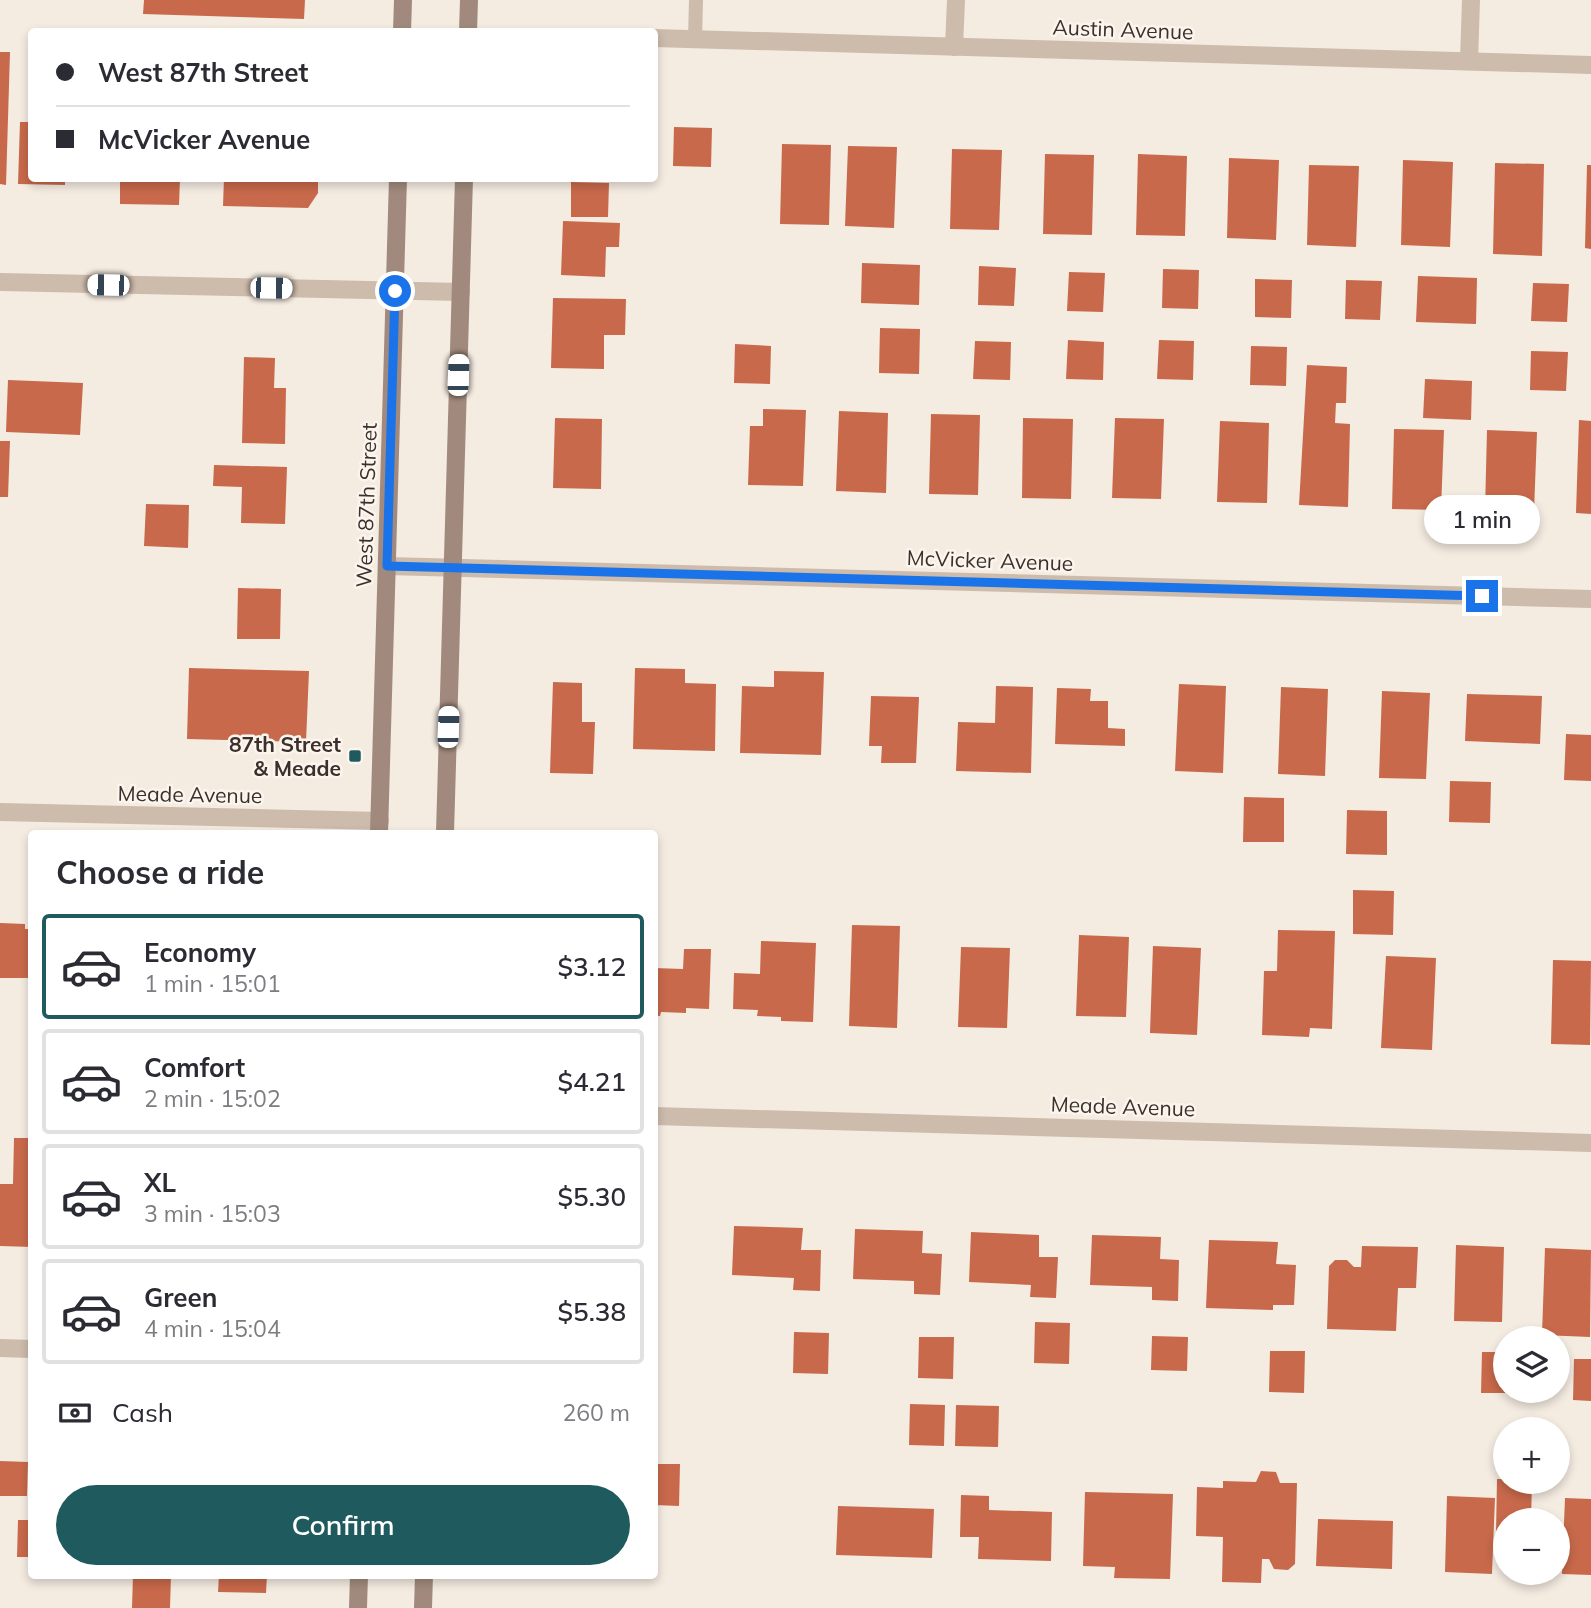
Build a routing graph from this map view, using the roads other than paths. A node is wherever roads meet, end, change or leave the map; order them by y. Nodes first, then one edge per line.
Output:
1 (403, 0) edge
2 (469, 0) edge
3 (696, 0) edge
4 (956, 0) edge
5 (1471, 0) edge
6 (402, 28) edge
7 (468, 28) edge
8 (658, 38) edge
9 (695, 40) junction
10 (954, 47) junction
11 (1469, 61) junction
12 (1591, 65) edge
13 (398, 182) edge
14 (464, 182) edge
15 (0, 282) edge
16 (395, 291) junction
17 (461, 292) junction
18 (387, 566) junction
19 (453, 568) junction
20 (1591, 599) edge
21 (0, 812) edge
22 (380, 827) edge
23 (445, 830) edge
24 (658, 1115) edge
25 (1591, 1143) edge
26 (0, 1348) edge
27 (28, 1349) edge
28 (359, 1579) edge
29 (424, 1579) edge
30 (358, 1608) edge
31 (423, 1608) edge

1 - 6 main road
2 - 7 main road
3 - 9 lane
4 - 10 street
5 - 11 street
8 - 9 street, Austin Avenue
9 - 10 street, Austin Avenue
10 - 11 street, Austin Avenue
11 - 12 street, Austin Avenue
13 - 16 main road, West 87th Street
14 - 17 main road
15 - 16 street
16 - 17 street
16 - 18 main road, West 87th Street
17 - 19 main road
18 - 19 street, McVicker Avenue
18 - 22 main road, West 87th Street
19 - 20 street, McVicker Avenue
19 - 23 main road
21 - 22 street, Meade Avenue
24 - 25 street, Meade Avenue
26 - 27 street
28 - 30 main road
29 - 31 main road

